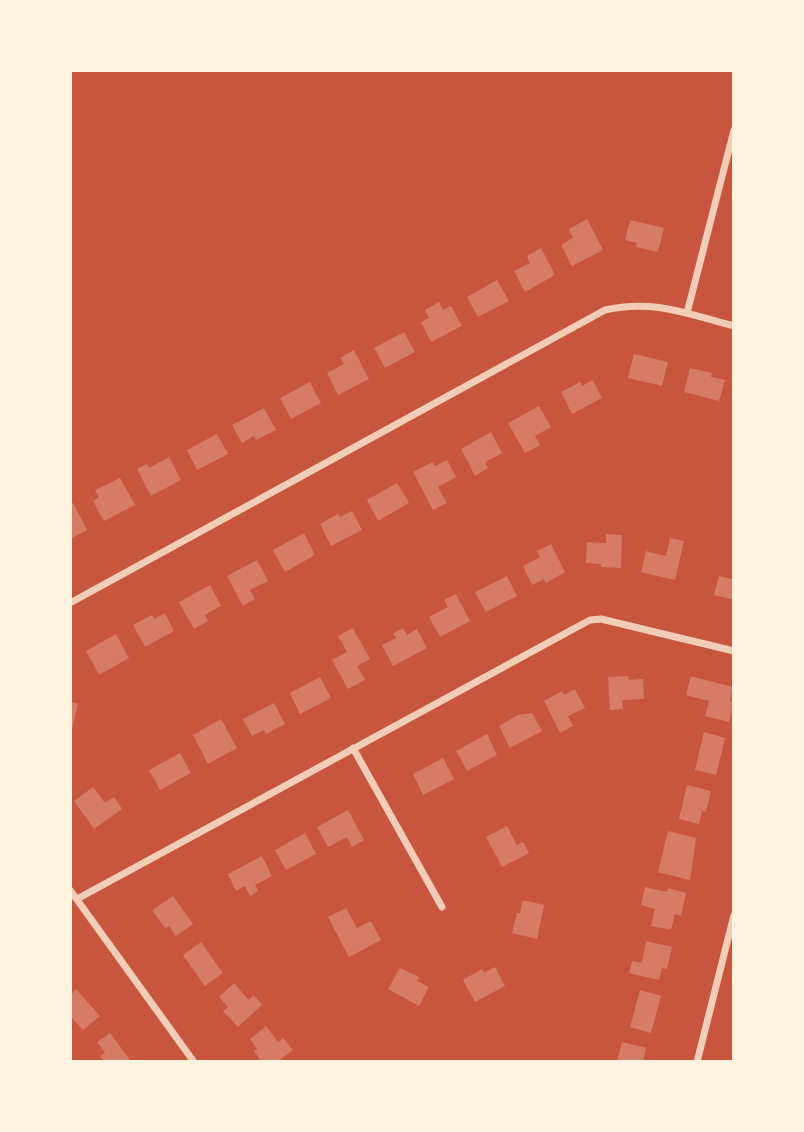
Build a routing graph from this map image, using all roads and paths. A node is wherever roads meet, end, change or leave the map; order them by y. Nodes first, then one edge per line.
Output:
1 (734, 130) edge
2 (687, 313) junction
3 (734, 326) edge
4 (70, 603) edge
5 (734, 650) edge
6 (353, 748) junction
7 (70, 890) edge
8 (77, 899) junction
9 (442, 907) dead end
10 (734, 915) edge
11 (194, 1062) edge
12 (697, 1062) edge

1 - 2 street
2 - 3 street
2 - 4 street
5 - 6 street
6 - 8 street
6 - 9 street
7 - 8 street
8 - 11 street
10 - 12 street

